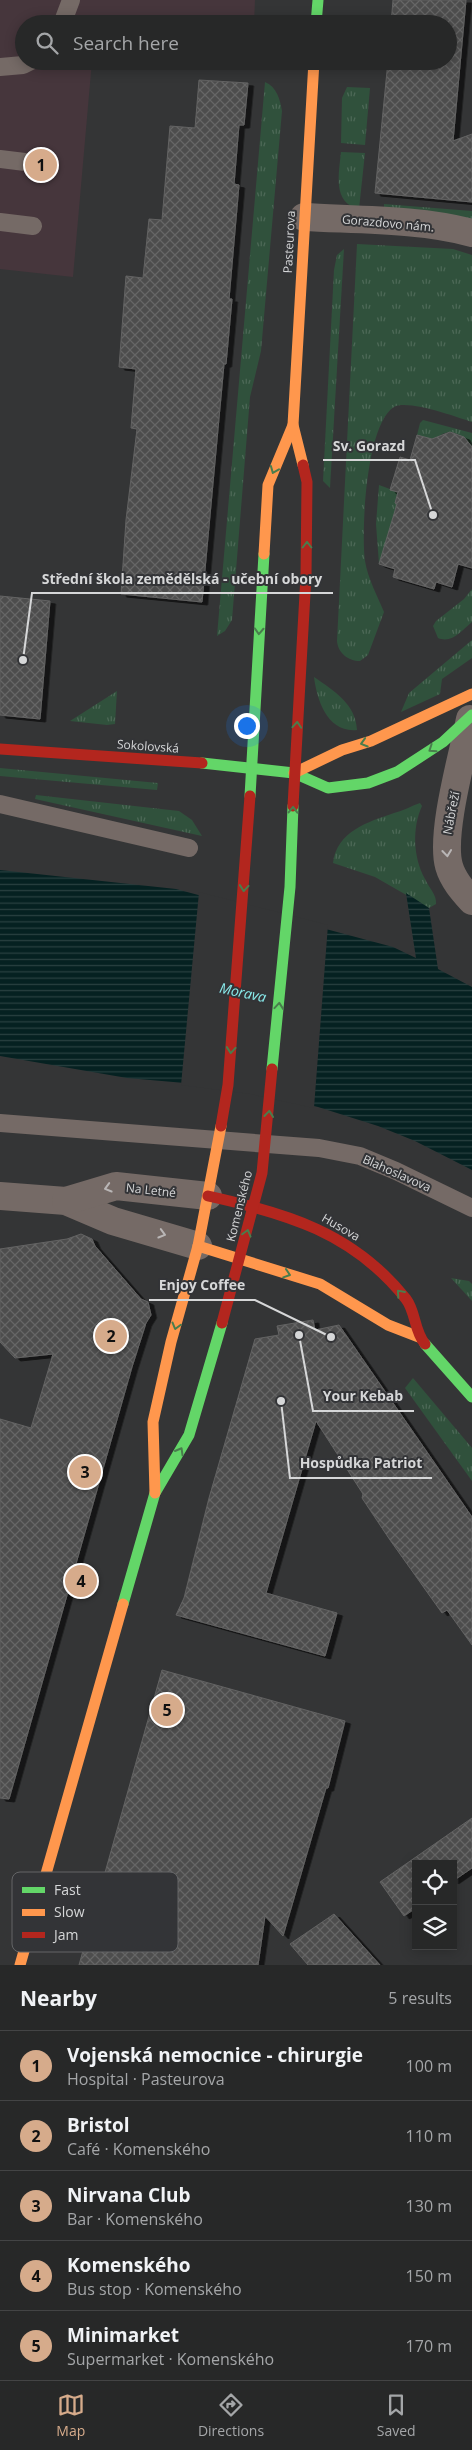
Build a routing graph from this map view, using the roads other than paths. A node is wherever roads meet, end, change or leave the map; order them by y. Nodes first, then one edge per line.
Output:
1 (70, 0) edge
2 (318, 0) edge
3 (65, 15) edge
4 (317, 15) edge
5 (15, 66) edge
6 (0, 67) edge
7 (313, 70) edge
8 (0, 159) edge
9 (41, 164) dead end
10 (304, 217) junction
11 (0, 222) edge
12 (32, 226) dead end
13 (472, 233) edge
14 (293, 425) junction
15 (471, 709) edge
16 (0, 749) edge
17 (252, 768) junction
18 (294, 773) junction
19 (0, 804) edge
20 (189, 848) dead end
21 (472, 901) edge
22 (0, 1123) edge
23 (0, 1196) edge
24 (208, 1196) junction
25 (66, 1201) junction
26 (255, 1206) junction
27 (472, 1208) edge
28 (198, 1246) junction
29 (240, 1259) junction
30 (420, 1336) junction
31 (472, 1397) edge
32 (156, 1493) junction
33 (47, 1872) edge
34 (24, 1952) edge
35 (20, 1965) edge

1 - 3 lane
2 - 4 main road
5 - 6 lane
7 - 10 main road, Pasteurova
8 - 9 lane
10 - 13 street, Gorazdovo nám.
10 - 14 main road, Pasteurova
11 - 12 lane
14 -> 17 main road, Komenského
18 -> 14 main road, Komenského
15 -> 18 main road
15 -> 18 main road, Sokolovská
15 -> 21 street, Nábřeží
16 - 17 main road, Sokolovská
17 - 18 main road, Sokolovská
17 -> 24 main road, Komenského
26 -> 18 main road, Komenského
19 - 20 lane
22 - 27 lane, Blahoslavova
23 - 25 street, Na Letné
24 -> 25 street, Na Letné
24 - 26 main road, Husova
24 - 28 main road, Komenského
25 -> 28 street, Na Letné
29 -> 26 main road, Komenského
30 -> 26 main road, Husova
28 - 29 main road
28 -> 32 main road, Komenského
29 -> 30 main road
32 -> 29 main road, Komenského
30 - 31 main road, Husova
32 - 33 main road, Komenského
34 - 35 main road, Komenského

